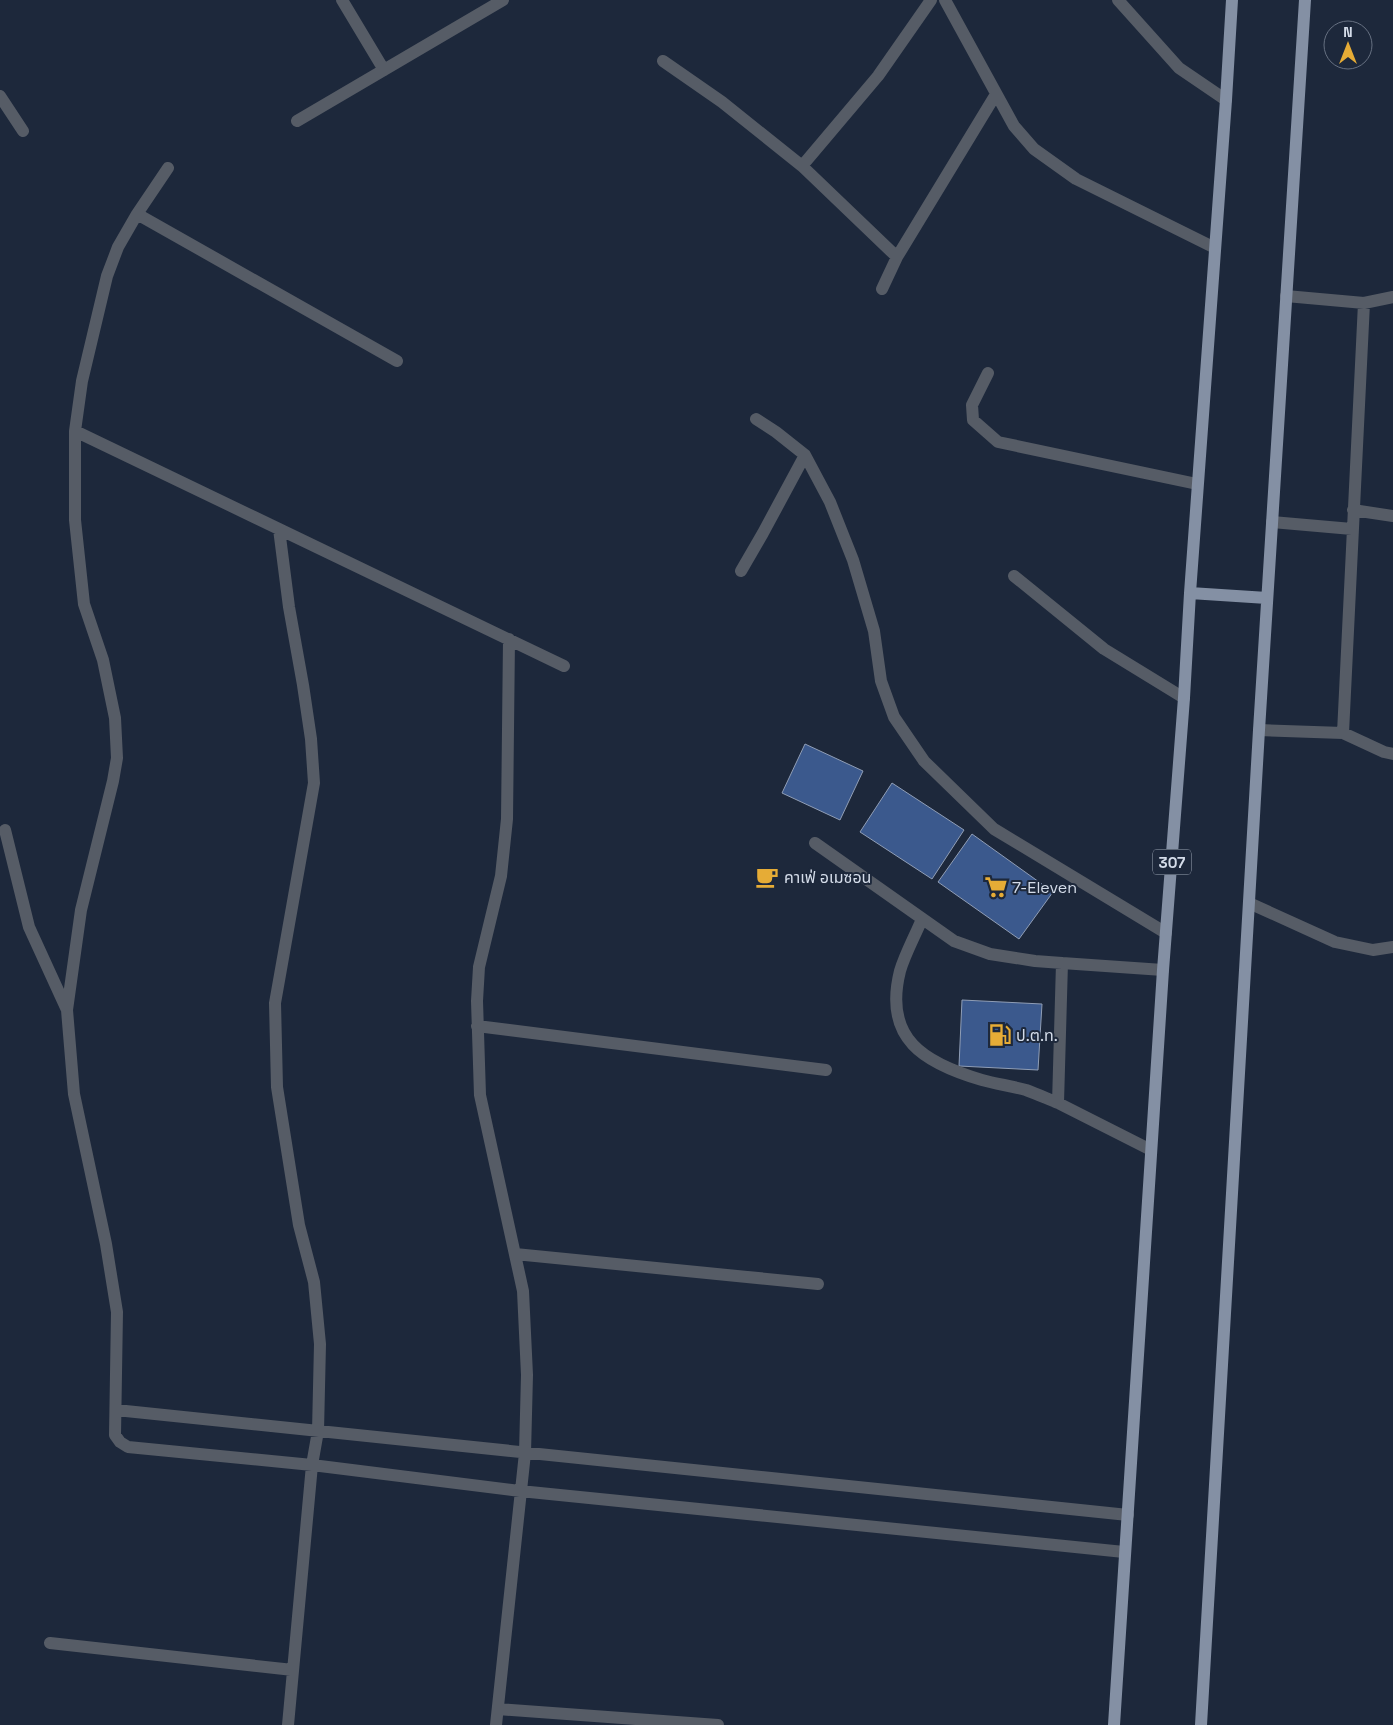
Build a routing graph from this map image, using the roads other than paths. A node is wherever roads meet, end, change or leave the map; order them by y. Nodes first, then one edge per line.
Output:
1 (342, 0) edge
2 (503, 0) edge
3 (931, 0) edge
4 (945, 0) edge
5 (1118, 0) edge
6 (1232, 0) edge
7 (1305, 0) edge
8 (663, 60) dead end
9 (384, 70) junction
10 (996, 94) junction
11 (0, 96) edge
12 (1226, 100) junction
13 (297, 122) dead end
14 (23, 131) dead end
15 (802, 166) junction
16 (168, 168) dead end
17 (137, 214) junction
18 (1215, 248) junction
19 (897, 257) junction
20 (882, 289) dead end
21 (1286, 296) junction
22 (1393, 297) edge
23 (1364, 303) junction
24 (398, 361) dead end
25 (988, 373) dead end
26 (756, 419) dead end
27 (75, 431) junction
28 (805, 455) junction
29 (1197, 484) junction
30 (1353, 510) junction
31 (1393, 516) edge
32 (1272, 522) junction
33 (279, 529) junction
34 (1352, 529) junction
35 (741, 571) dead end
36 (1014, 576) dead end
37 (1190, 593) junction
38 (1268, 598) junction
39 (509, 639) junction
40 (564, 666) dead end
41 (1184, 698) junction
42 (1259, 730) junction
43 (1343, 733) junction
44 (1393, 754) edge
45 (5, 830) dead end
46 (815, 843) dead end
47 (1249, 903) junction
48 (922, 919) junction
49 (1166, 933) junction
50 (1393, 948) edge
51 (1062, 963) junction
52 (1163, 970) junction
53 (68, 1010) junction
54 (477, 1026) junction
55 (826, 1070) dead end
56 (1058, 1103) junction
57 (1151, 1150) junction
58 (515, 1254) junction
59 (818, 1284) dead end
60 (116, 1410) junction
61 (318, 1431) junction
62 (525, 1453) junction
63 (312, 1465) junction
64 (520, 1491) junction
65 (1128, 1515) junction
66 (1124, 1552) junction
67 (50, 1643) dead end
68 (293, 1670) junction
69 (498, 1709) junction
70 (620, 1721) edge
71 (288, 1725) edge
72 (496, 1725) edge
73 (718, 1725) edge
74 (1114, 1725) edge
75 (1201, 1725) edge

1 - 9 street
2 - 9 street
3 - 15 street
4 - 10 street
5 - 12 street
6 - 12 main road, 307
7 - 21 main road
8 - 15 street
9 - 13 street
10 - 18 street
10 - 19 street
11 - 14 street
12 - 18 main road, 307
15 - 19 street
16 - 17 street
17 - 24 street
17 - 27 street
18 - 29 main road, 307
19 - 20 street
21 - 23 street
21 - 32 main road
22 - 23 street
23 - 30 street
25 - 29 street
26 - 28 street
27 - 33 street
27 - 53 street
28 - 35 street
28 - 49 street
29 - 37 main road, 307
30 - 31 street
30 - 34 street
32 - 34 street
32 - 38 main road
33 - 39 street
33 - 61 street
34 - 43 street
36 - 41 street
37 - 38 main road
37 - 41 main road, 307
38 - 42 main road
39 - 40 street
39 - 54 street
41 - 49 main road, 307
42 - 43 street
42 - 47 main road
43 - 44 street
45 - 53 street
46 - 48 street
47 - 50 street
47 - 75 main road
48 - 51 street
48 - 56 street
49 - 52 main road, 307
51 - 52 street
51 - 56 street
52 - 57 main road, 307
53 - 60 street
54 - 55 street
54 - 58 street
56 - 57 street
57 - 65 main road, 307
58 - 59 street
58 - 62 street
60 - 61 street
60 - 63 street
61 - 62 street
61 - 63 street
62 - 64 street
62 - 65 street
63 - 64 street
63 - 68 street
64 - 66 street
64 - 69 street
65 - 66 main road, 307
66 - 74 main road, 307
67 - 68 street
68 - 71 street
69 - 70 street
69 - 72 street
70 - 73 street

